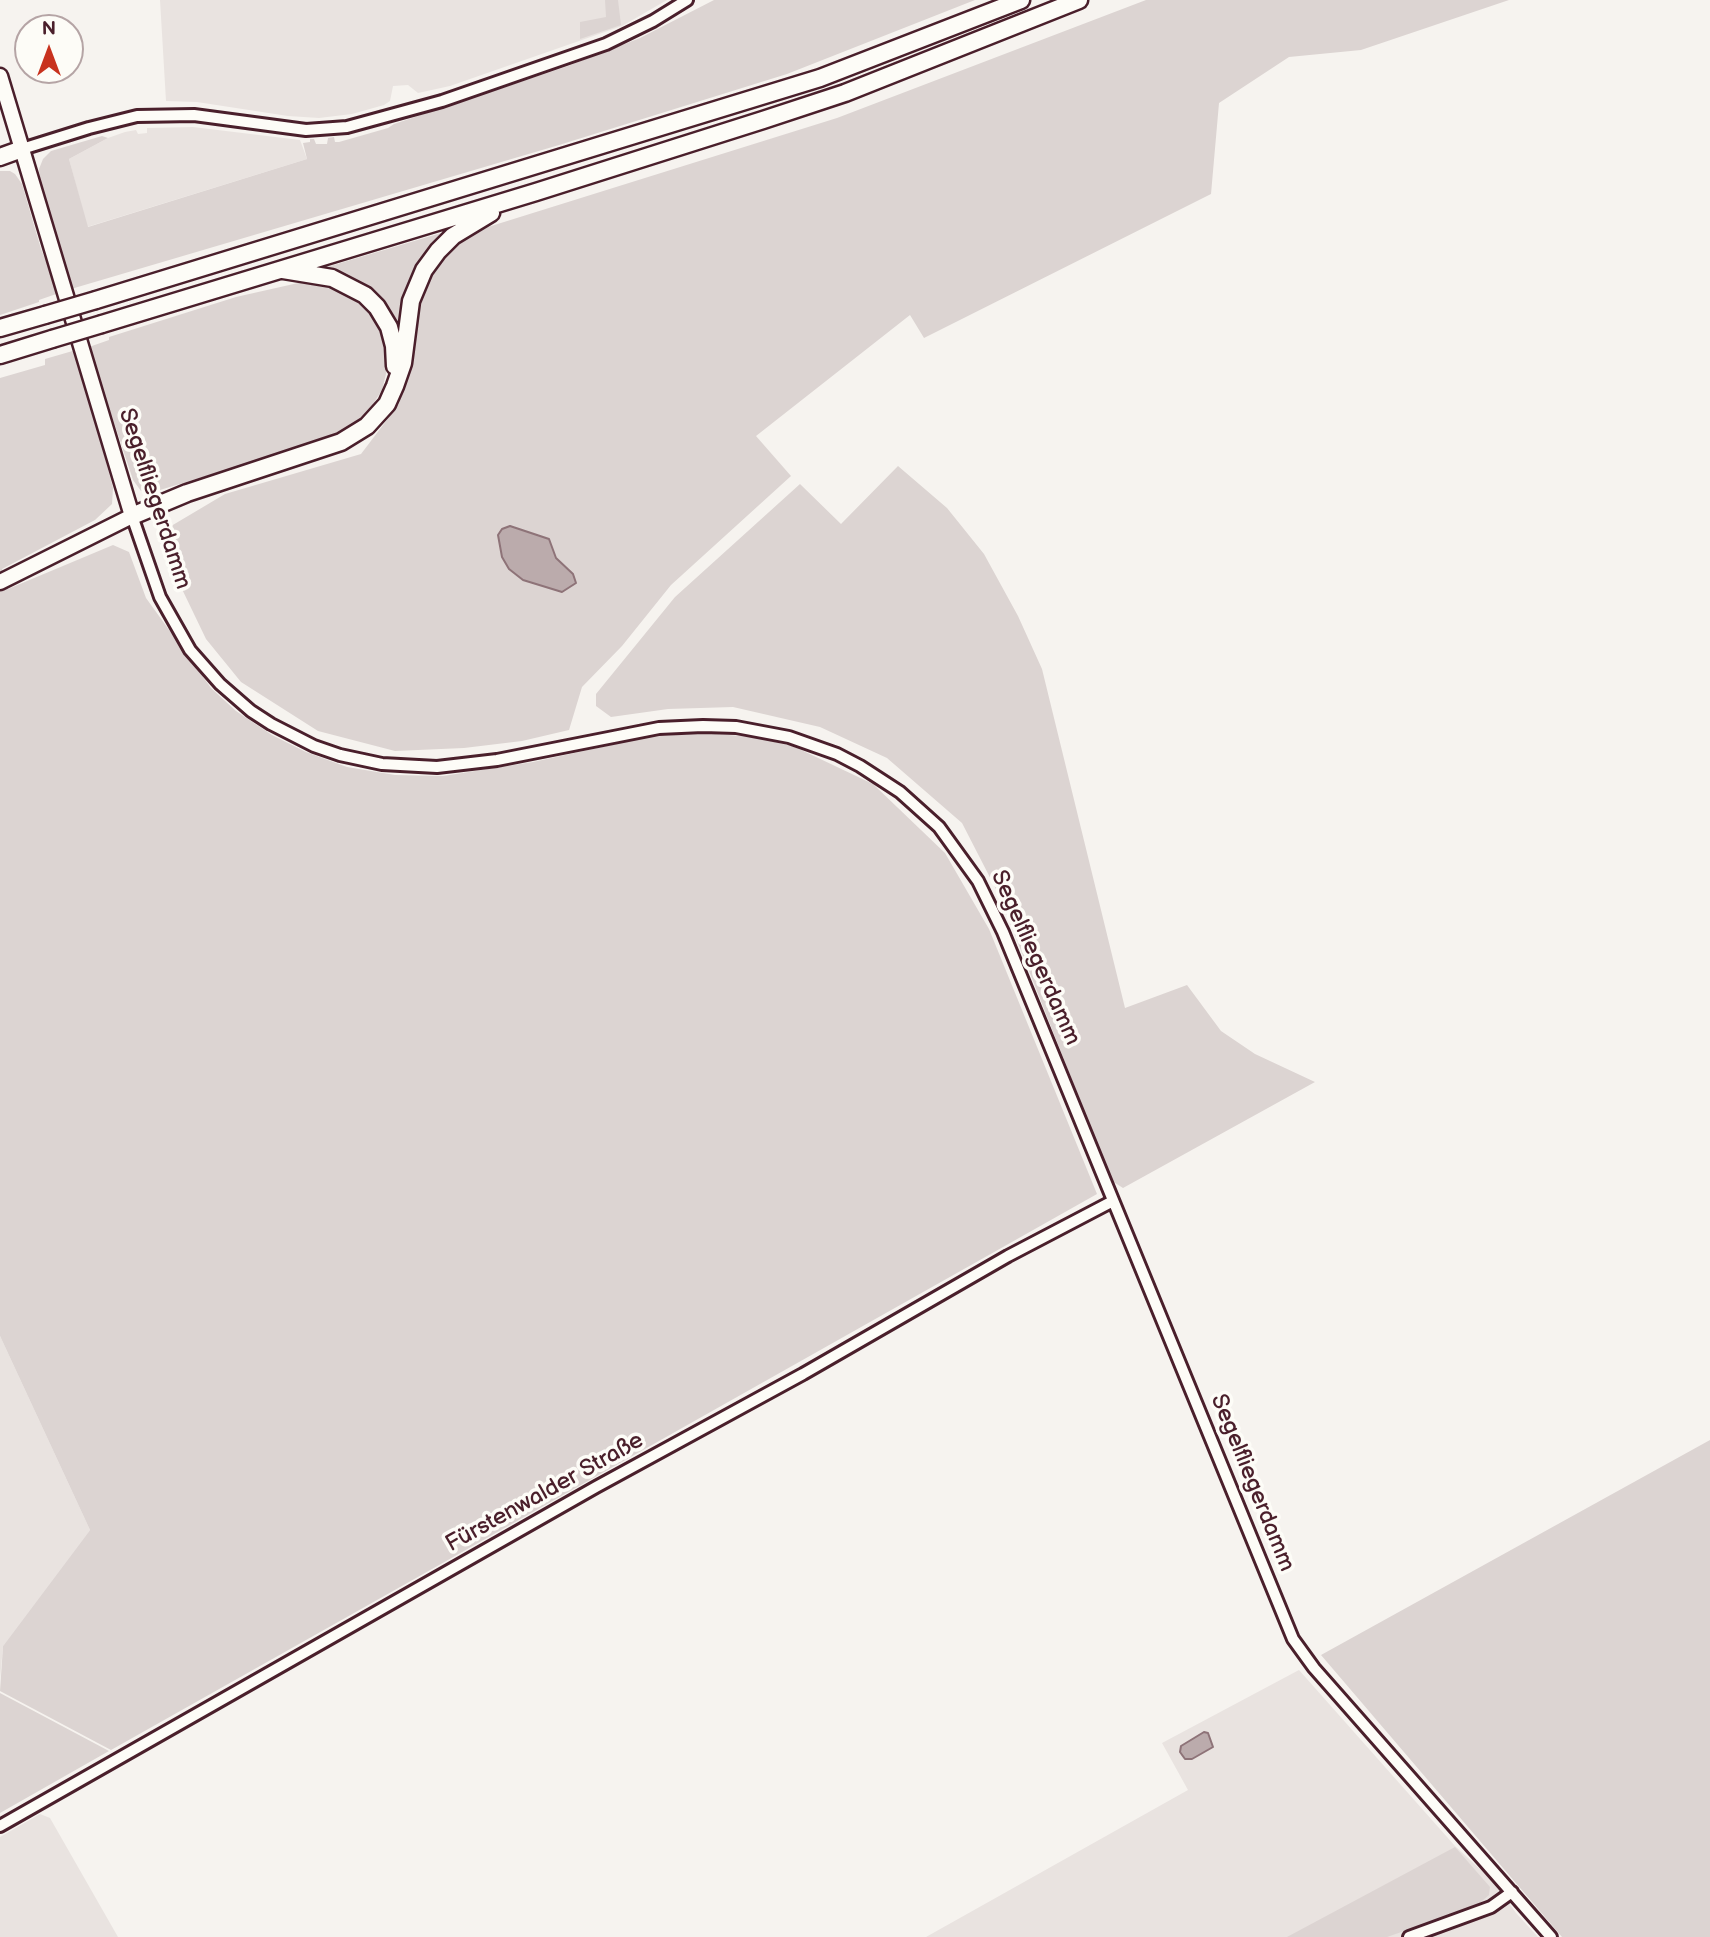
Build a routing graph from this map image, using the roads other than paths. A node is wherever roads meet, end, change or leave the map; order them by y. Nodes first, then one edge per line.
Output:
1 (687, 0) edge
2 (1021, 0) edge
3 (1079, 0) edge
4 (0, 76) edge
5 (22, 149) junction
6 (0, 157) edge
7 (536, 192) junction
8 (278, 269) junction
9 (0, 328) edge
10 (0, 355) edge
11 (395, 386) junction
12 (132, 516) junction
13 (0, 582) edge
14 (1113, 1201) junction
15 (0, 1826) edge
16 (1513, 1892) junction
17 (1409, 1937) edge
18 (1551, 1937) edge

1 - 5 street
2 - 9 highway, bridge
3 - 7 highway
4 - 5 main road, Segelfliegerdamm
5 - 6 highway
5 - 12 main road, Segelfliegerdamm
7 - 8 highway
7 - 11 highway
8 - 10 highway, bridge
8 - 11 highway
11 - 12 highway
12 - 13 main road
12 - 14 street, Segelfliegerdamm
14 - 15 street, Fürstenwalder Straße
14 - 16 street, Segelfliegerdamm
16 - 17 street
16 - 18 street, Segelfliegerdamm

